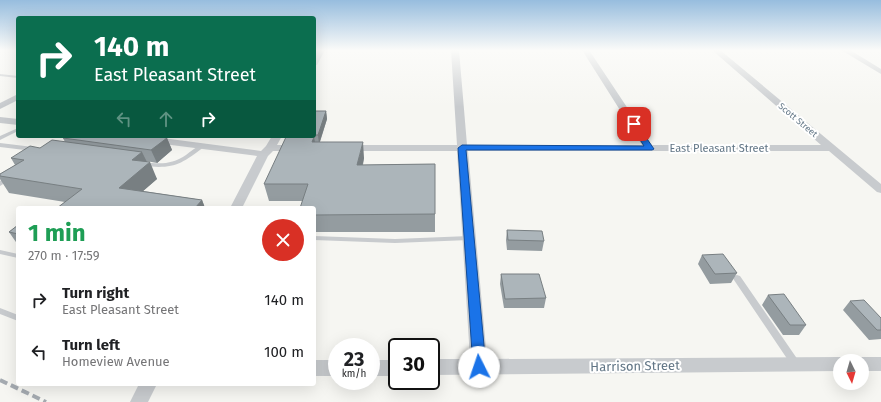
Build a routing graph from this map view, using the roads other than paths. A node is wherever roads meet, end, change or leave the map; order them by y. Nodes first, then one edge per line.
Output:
1 (456, 69) edge
2 (597, 69) edge
3 (737, 69) edge
4 (0, 75) edge
5 (16, 77) edge
6 (16, 98) edge
7 (0, 106) edge
8 (0, 120) edge
9 (16, 122) edge
10 (16, 130) edge
11 (0, 138) edge
12 (152, 138) edge
13 (276, 138) edge
14 (0, 145) edge
15 (202, 146) junction
16 (308, 148) edge
17 (339, 148) edge
18 (462, 148) junction
19 (832, 148) junction
20 (650, 149) junction
21 (36, 150) edge
22 (266, 151) junction
23 (137, 163) edge
24 (13, 176) edge
25 (868, 179) junction
26 (881, 179) edge
27 (0, 184) edge
28 (881, 190) edge
29 (237, 206) edge
30 (316, 238) edge
31 (469, 238) junction
32 (0, 252) edge
33 (16, 256) edge
34 (737, 278) edge
35 (0, 311) edge
36 (16, 317) edge
37 (796, 364) junction
38 (833, 364) edge
39 (869, 364) edge
40 (881, 364) edge
41 (440, 367) edge
42 (479, 367) junction
43 (316, 368) edge
44 (328, 368) edge
45 (147, 386) edge
46 (139, 402) edge

1 - 18 street
2 - 20 street
3 - 19 street, Scott Street
4 - 5 lane
6 - 7 street
8 - 9 street
10 - 11 lane
12 - 15 street
13 - 22 street
14 - 21 lane
15 - 22 street
15 - 23 lane
16 - 22 street
17 - 18 street, East Pleasant Street
18 - 20 street, East Pleasant Street
18 - 31 street
19 - 20 street, East Pleasant Street
19 - 25 street, Scott Street
22 - 29 street
24 - 27 lane
25 - 26 street
25 - 28 street, Scott Street
30 - 31 lane
31 - 42 street
32 - 33 lane
34 - 37 lane
35 - 36 lane
37 - 38 street, Harrison Street
37 - 42 street, Harrison Street
39 - 40 street
41 - 42 street, Harrison Street
43 - 44 street
45 - 46 street

